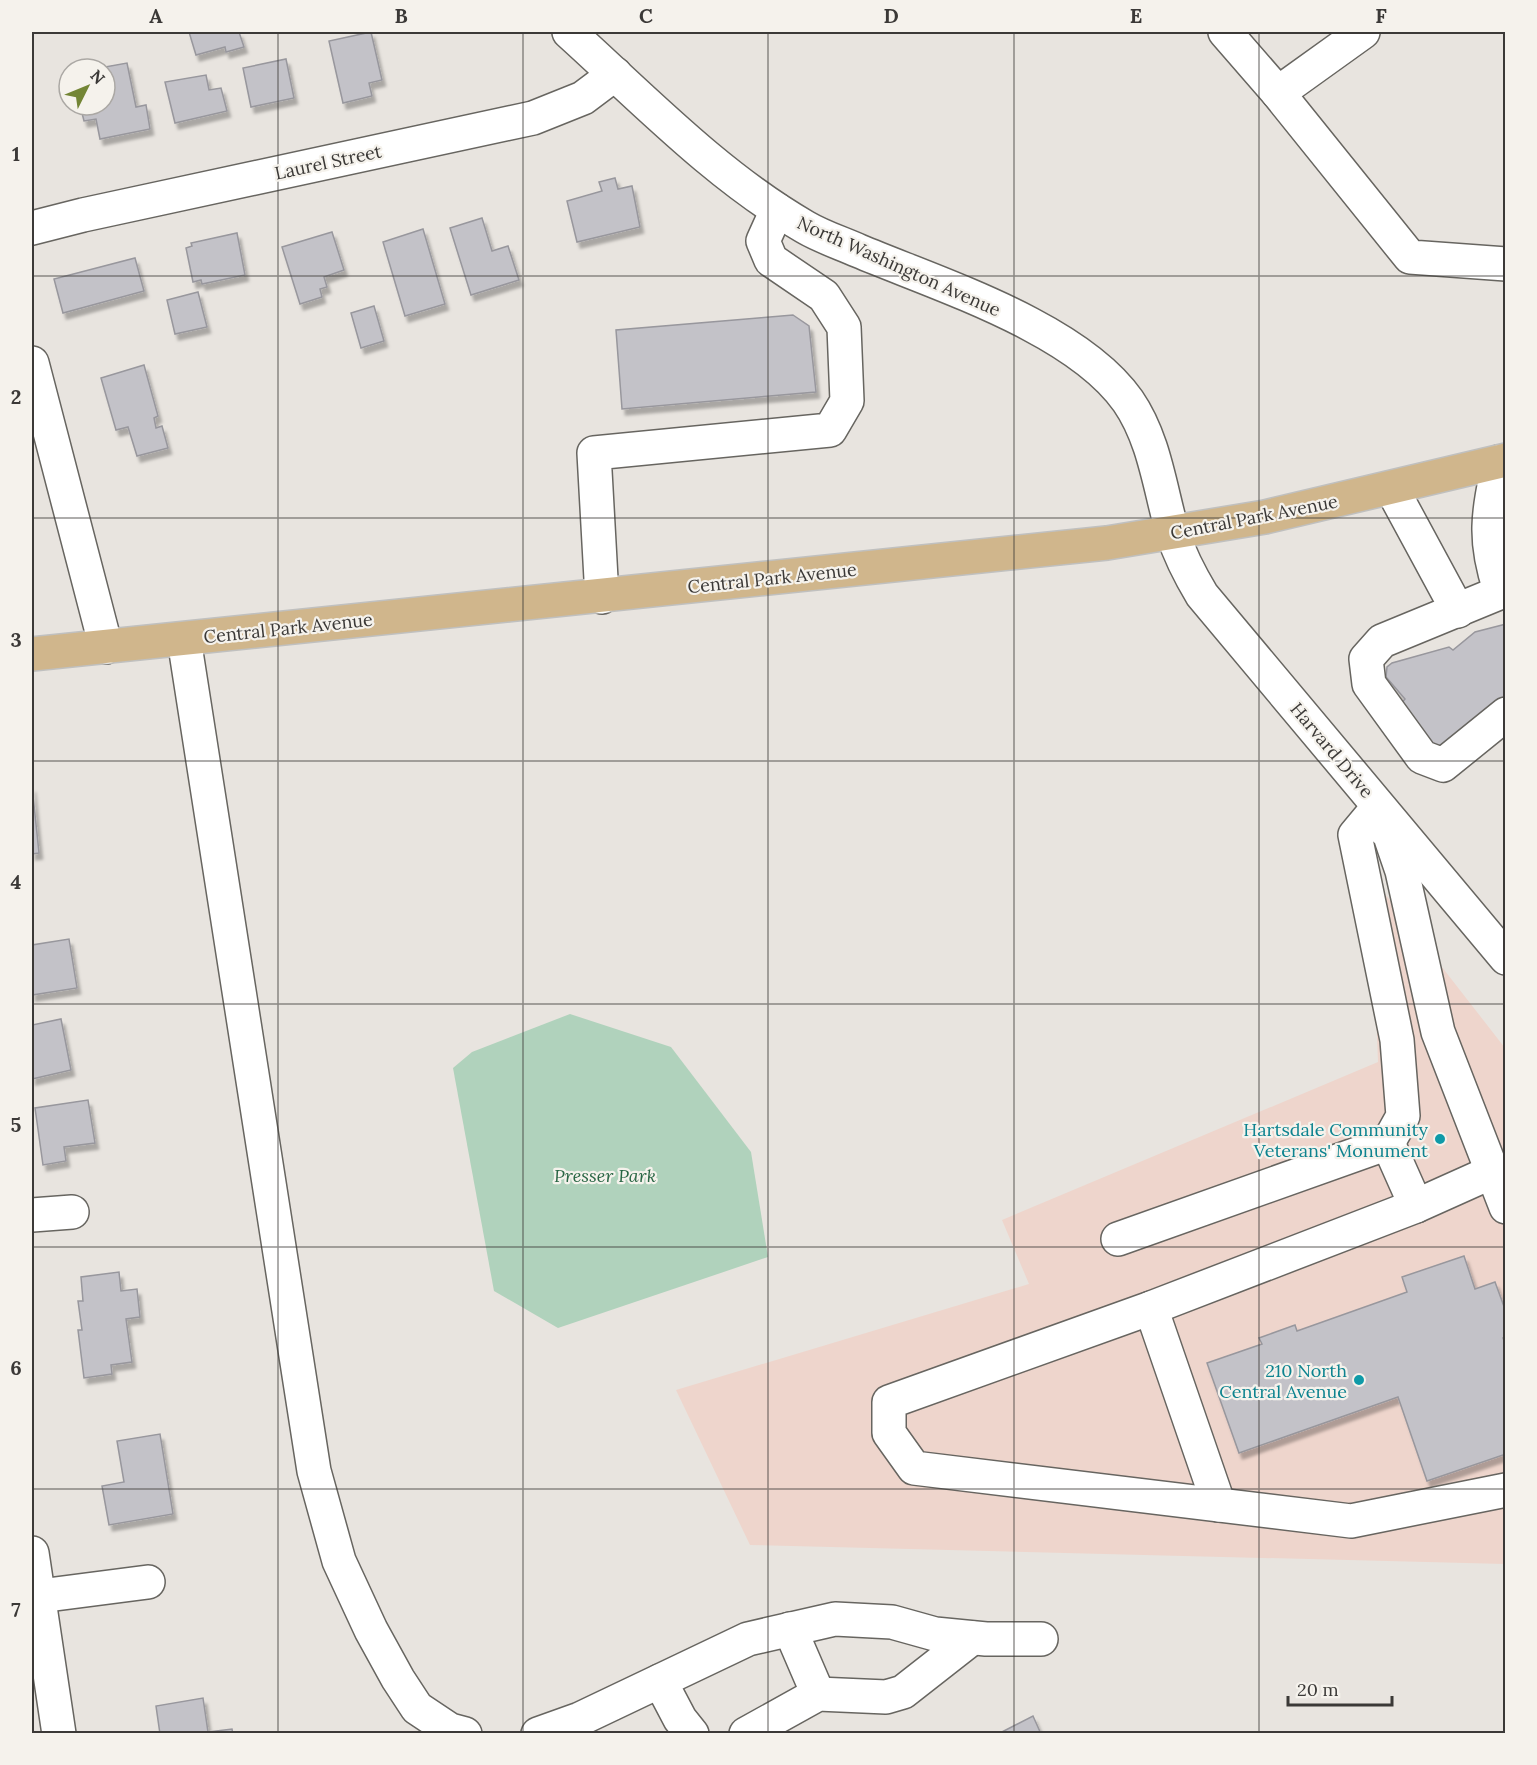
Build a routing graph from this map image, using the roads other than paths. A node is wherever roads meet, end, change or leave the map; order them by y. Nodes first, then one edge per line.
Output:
1 (569, 32) edge
2 (1225, 32) edge
3 (1362, 32) edge
4 (615, 74) junction
5 (1278, 93) junction
6 (777, 210) junction
7 (32, 228) edge
8 (1506, 264) edge
9 (32, 363) edge
10 (1502, 461) edge
11 (1392, 489) junction
12 (1173, 533) junction
13 (1503, 590) edge
14 (602, 597) junction
15 (1458, 611) junction
16 (184, 639) junction
17 (106, 647) junction
18 (32, 654) edge
19 (1506, 714) edge
20 (1367, 803) junction
21 (1506, 958) edge
22 (1388, 1143) junction
23 (1494, 1171) junction
24 (1416, 1206) junction
25 (1506, 1207) edge
26 (72, 1212) dead end
27 (32, 1215) edge
28 (1118, 1239) dead end
29 (1151, 1308) junction
30 (1506, 1490) edge
31 (1219, 1505) junction
32 (32, 1553) edge
33 (147, 1582) dead end
34 (34, 1597) edge
35 (790, 1629) junction
36 (972, 1638) junction
37 (1041, 1639) dead end
38 (660, 1681) junction
39 (818, 1694) junction
40 (59, 1734) edge
41 (465, 1734) edge
42 (538, 1734) edge
43 (692, 1734) edge
44 (746, 1734) edge

1 - 4 street, North Washington Avenue
2 - 5 street
3 - 5 street
4 - 6 street, North Washington Avenue
4 - 7 street, Laurel Street
5 - 8 street
6 - 12 street, North Washington Avenue
6 - 14 street
9 - 17 street
10 - 11 main road, Central Park Avenue
10 - 13 street
11 - 12 main road, Central Park Avenue
11 - 15 street
12 - 14 main road, Central Park Avenue
12 - 20 street, Harvard Drive
13 - 15 street
14 - 16 main road, Central Park Avenue
15 - 19 street
16 - 17 main road, Central Park Avenue
16 - 41 street
17 - 18 main road, Central Park Avenue
20 - 21 street, Harvard Drive
20 - 22 street
20 - 23 street
22 - 24 street
22 - 28 street
23 - 24 street
23 - 25 street
24 - 29 street
26 - 27 street
29 - 31 street
29 - 31 street
30 - 31 street
32 - 34 street
33 - 34 street
34 - 40 street
35 - 36 street
35 - 38 street
35 - 39 street
36 - 37 street
36 - 39 street
38 - 42 street
38 - 43 street
39 - 44 street

